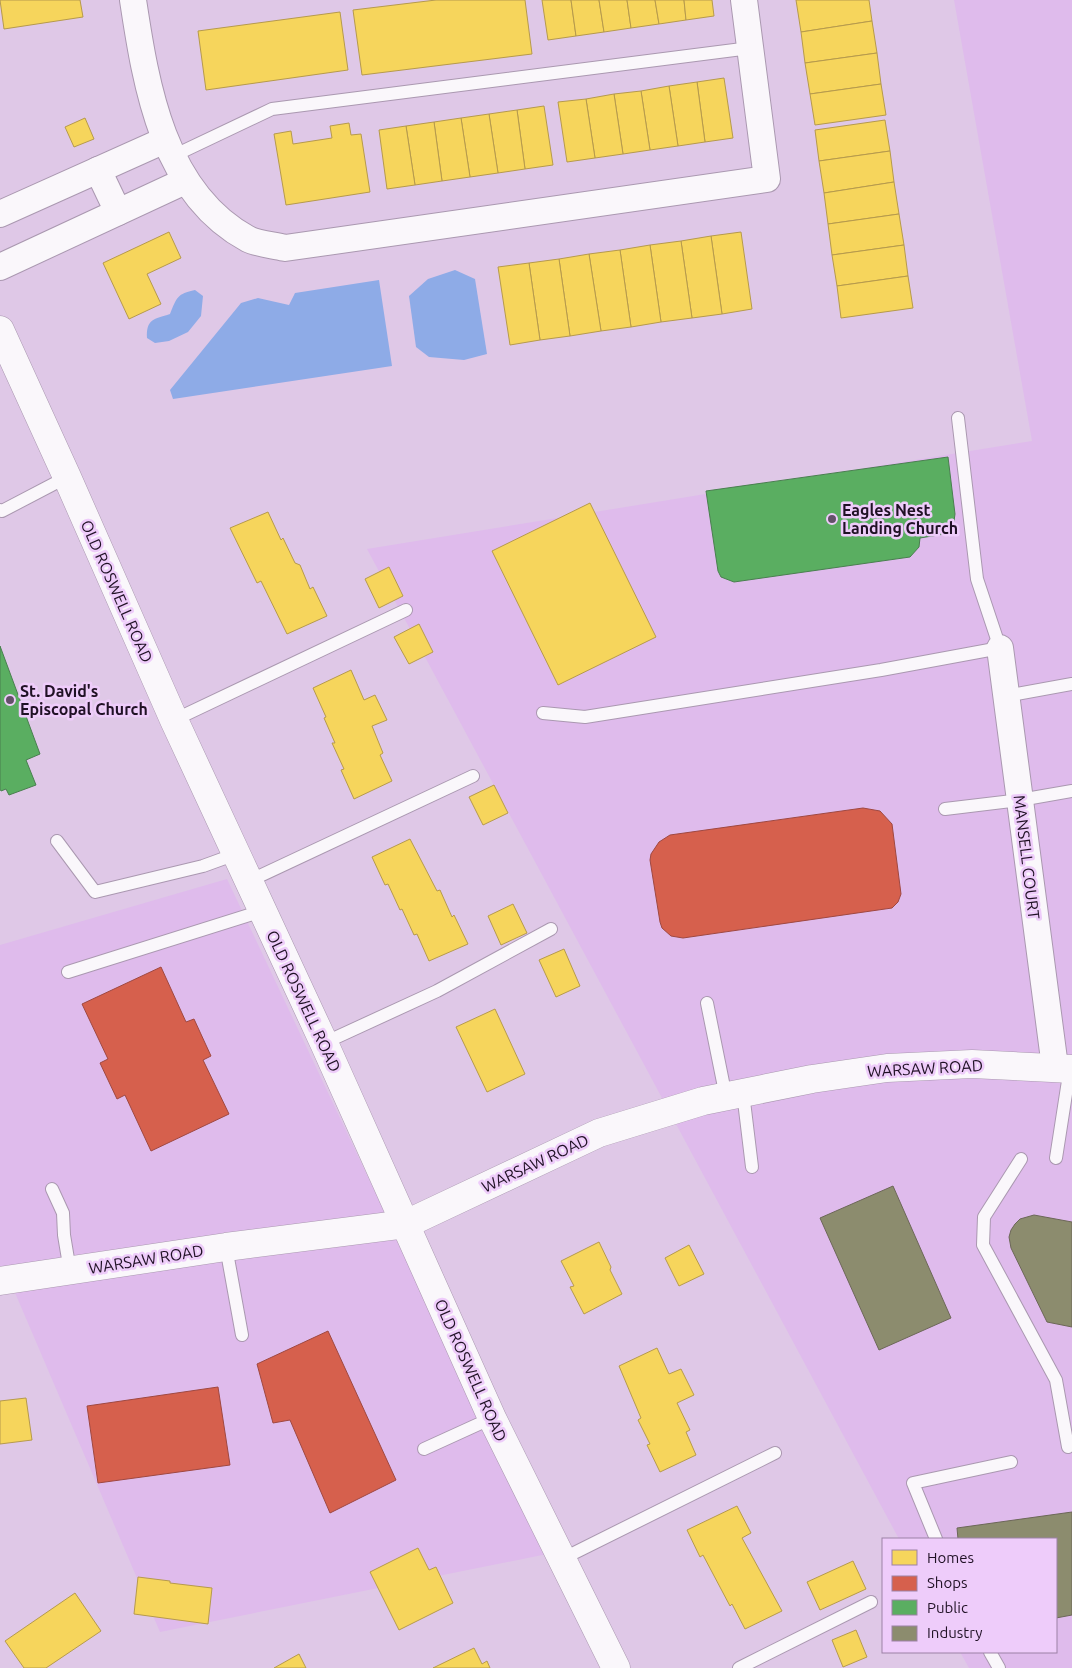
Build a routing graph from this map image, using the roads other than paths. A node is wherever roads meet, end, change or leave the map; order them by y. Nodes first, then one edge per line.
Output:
1 (133, 0) edge
2 (744, 0) edge
3 (750, 48) junction
4 (169, 148) junction
5 (98, 170) junction
6 (185, 181) junction
7 (118, 212) junction
8 (0, 214) edge
9 (0, 267) edge
10 (0, 330) edge
11 (958, 418) dead end
12 (67, 476) junction
13 (1, 511) edge
14 (406, 610) dead end
15 (1000, 648) junction
16 (1072, 684) edge
17 (1006, 696) junction
18 (543, 714) dead end
19 (174, 720) junction
20 (473, 776) dead end
21 (1072, 791) edge
22 (1020, 800) junction
23 (945, 809) dead end
24 (56, 841) dead end
25 (236, 854) junction
26 (249, 881) junction
27 (262, 911) junction
28 (551, 929) dead end
29 (68, 972) dead end
30 (707, 1003) dead end
31 (324, 1043) junction
32 (1066, 1068) edge
33 (734, 1095) junction
34 (1056, 1158) dead end
35 (1021, 1159) dead end
36 (752, 1167) dead end
37 (52, 1189) dead end
38 (406, 1224) junction
39 (226, 1247) junction
40 (70, 1271) junction
41 (0, 1281) edge
42 (242, 1335) dead end
43 (492, 1418) junction
44 (1068, 1448) dead end
45 (424, 1449) dead end
46 (776, 1453) dead end
47 (1011, 1462) dead end
48 (936, 1538) edge
49 (562, 1560) junction
50 (871, 1602) dead end
51 (991, 1653) edge
52 (616, 1668) edge
53 (739, 1668) edge
54 (999, 1668) edge

1 - 4 street
2 - 3 street
3 - 4 lane
3 - 6 street
4 - 5 street
4 - 6 street
5 - 7 street
5 - 8 street
6 - 7 street
7 - 9 street
10 - 12 street, OLD ROSWELL ROAD
11 - 15 lane
12 - 13 lane
12 - 19 street, OLD ROSWELL ROAD
14 - 19 lane
15 - 17 street, MANSELL COURT
15 - 18 lane
16 - 17 lane
17 - 22 street, MANSELL COURT
19 - 25 street, OLD ROSWELL ROAD
20 - 26 lane
21 - 22 lane
22 - 23 lane
22 - 32 street, MANSELL COURT
24 - 25 lane
25 - 26 street, OLD ROSWELL ROAD
26 - 27 street, OLD ROSWELL ROAD
27 - 29 lane
27 - 31 street, OLD ROSWELL ROAD
28 - 31 lane
30 - 33 lane
31 - 38 street, OLD ROSWELL ROAD
32 - 33 street, WARSAW ROAD
32 - 34 lane
33 - 36 lane
33 - 38 street, WARSAW ROAD
35 - 44 lane
37 - 40 lane
38 - 39 street, WARSAW ROAD
38 - 43 street, OLD ROSWELL ROAD
39 - 40 street, WARSAW ROAD
39 - 42 lane
40 - 41 street, WARSAW ROAD
43 - 45 lane
43 - 49 street, OLD ROSWELL ROAD
46 - 49 lane
47 - 48 lane
49 - 52 street, OLD ROSWELL ROAD
50 - 53 lane
51 - 54 lane

